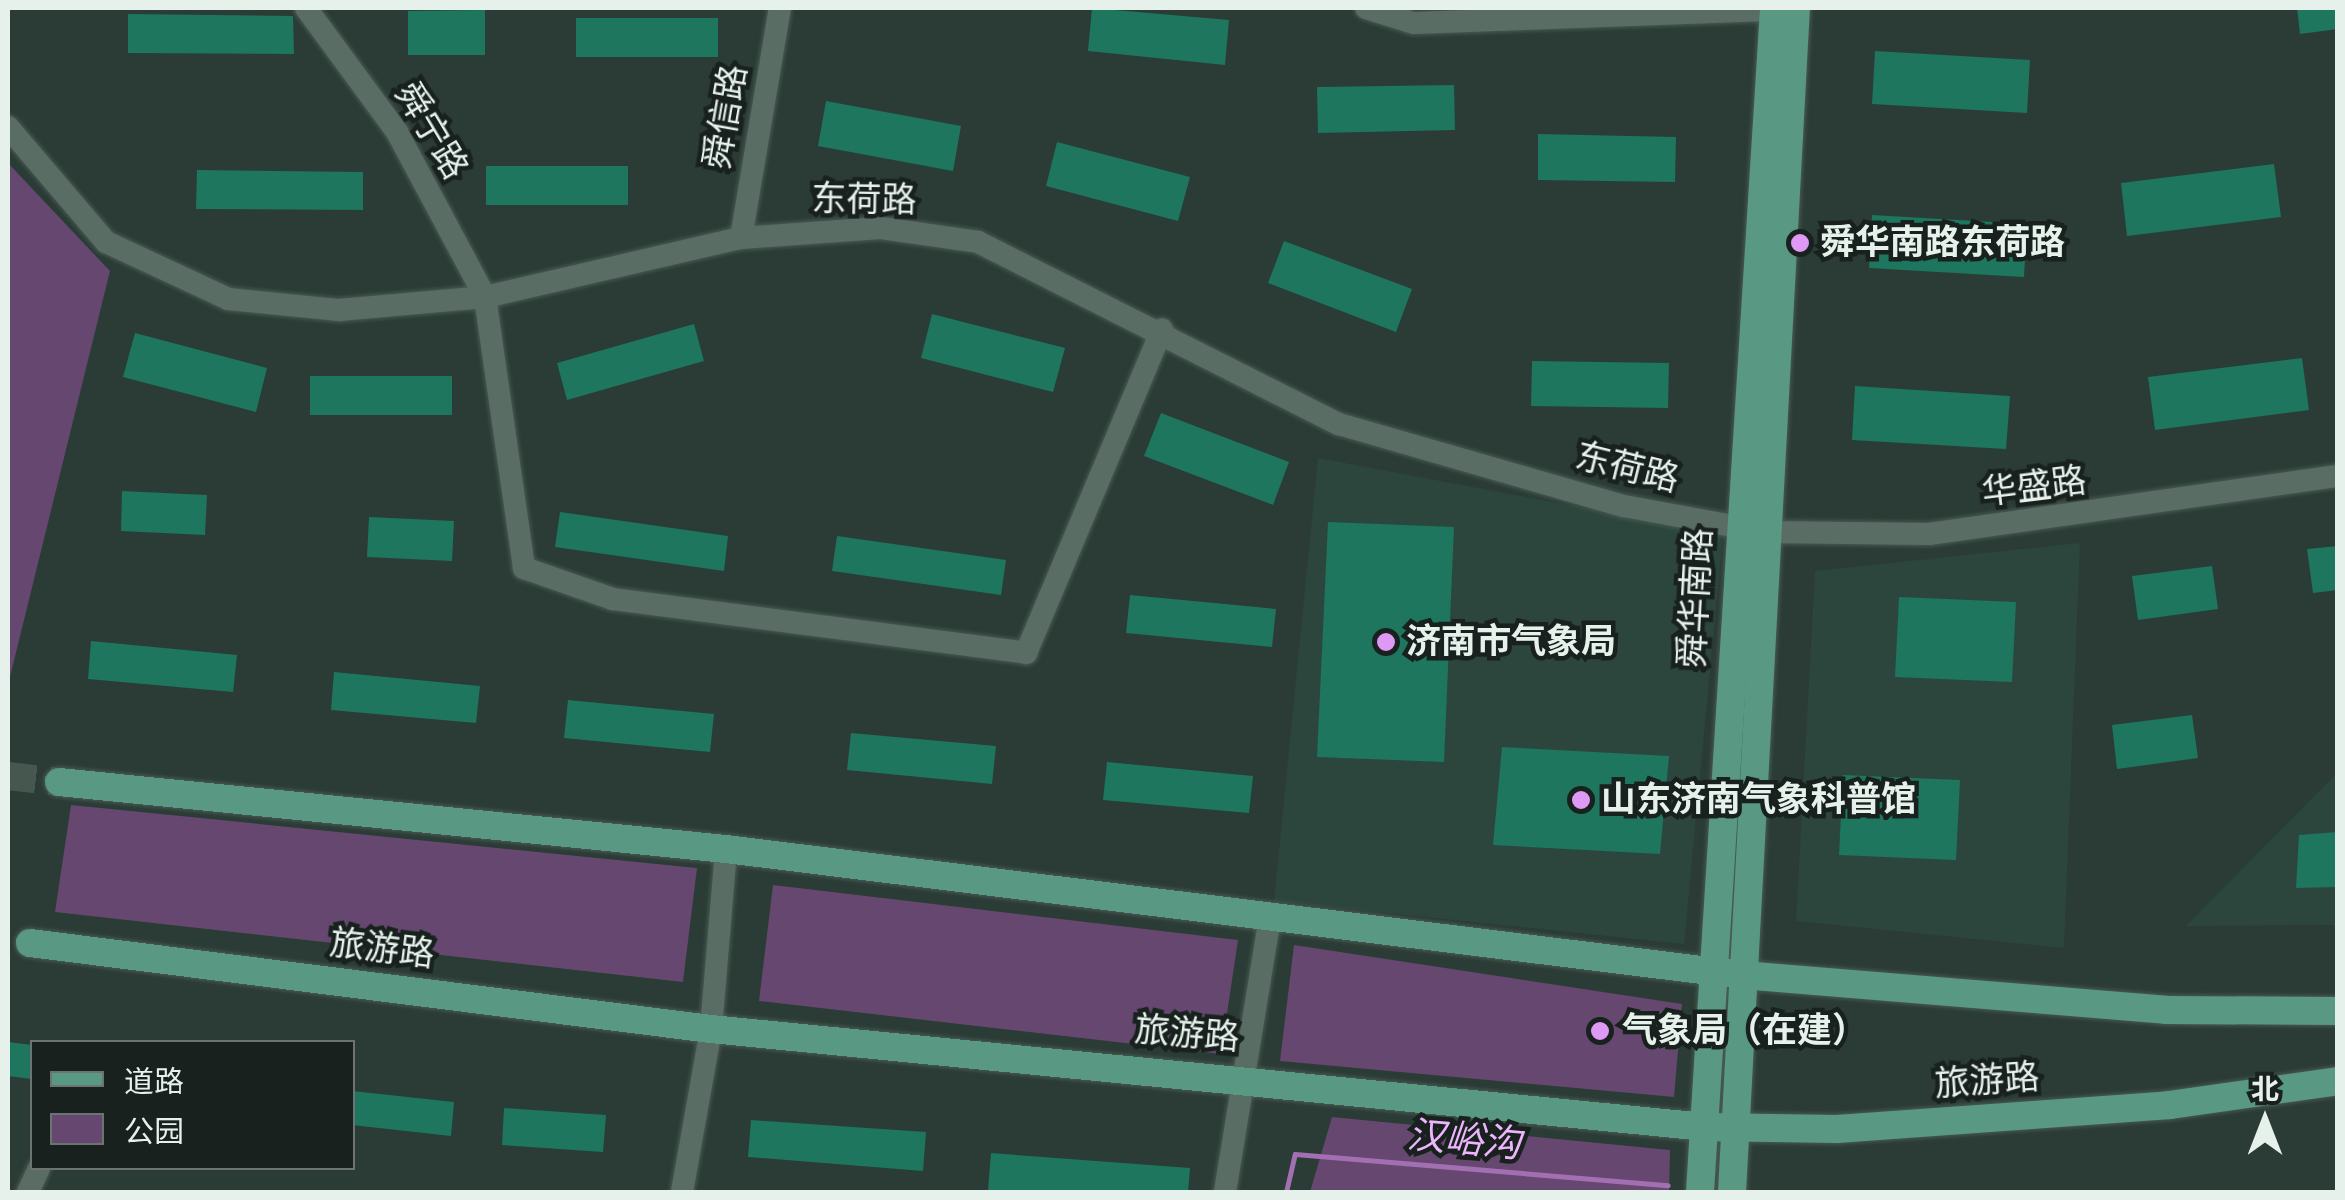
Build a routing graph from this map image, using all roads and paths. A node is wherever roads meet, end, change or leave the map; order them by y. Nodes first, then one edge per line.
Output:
1 (306, 8) edge
2 (780, 8) edge
3 (1366, 8) edge
4 (1781, 8) edge
5 (8, 127) edge
6 (741, 238) junction
7 (486, 297) junction
8 (1162, 329) junction
9 (2338, 476) edge
10 (1751, 530) junction
11 (59, 782) tunnel mouth
12 (726, 849) junction
13 (1269, 922) junction
14 (30, 942) dead end
15 (1728, 973) junction
16 (2338, 1011) edge
17 (711, 1029) junction
18 (1243, 1076) junction
19 (2338, 1081) edge
20 (1706, 1128) junction
21 (1738, 1128) junction
22 (682, 1192) edge
23 (1225, 1192) edge
24 (1700, 1192) edge
25 (1732, 1192) edge

1 - 7 street, 舜宁路
2 - 6 street, 舜信路
3 - 4 street
4 - 10 main road, 舜华南路
5 - 7 street, 东荷路
6 - 7 street, 东荷路
6 - 8 street, 东荷路
7 - 8 street
8 - 10 street, 东荷路
9 - 10 street, 华盛路
10 - 15 main road, 舜华南路
11 - 12 main road
12 - 13 main road
12 - 17 street
13 - 15 main road
13 - 18 street
14 - 17 main road, 旅游路
15 - 16 main road
15 - 20 main road, 舜华南路
15 - 21 main road, 舜华南路
17 - 18 main road, 旅游路
17 - 22 street
18 - 20 main road, 旅游路
18 - 23 street
19 - 21 main road, 旅游路
20 - 21 main road, 旅游路
20 - 24 main road, 舜华南路
21 - 25 main road, 舜华南路

